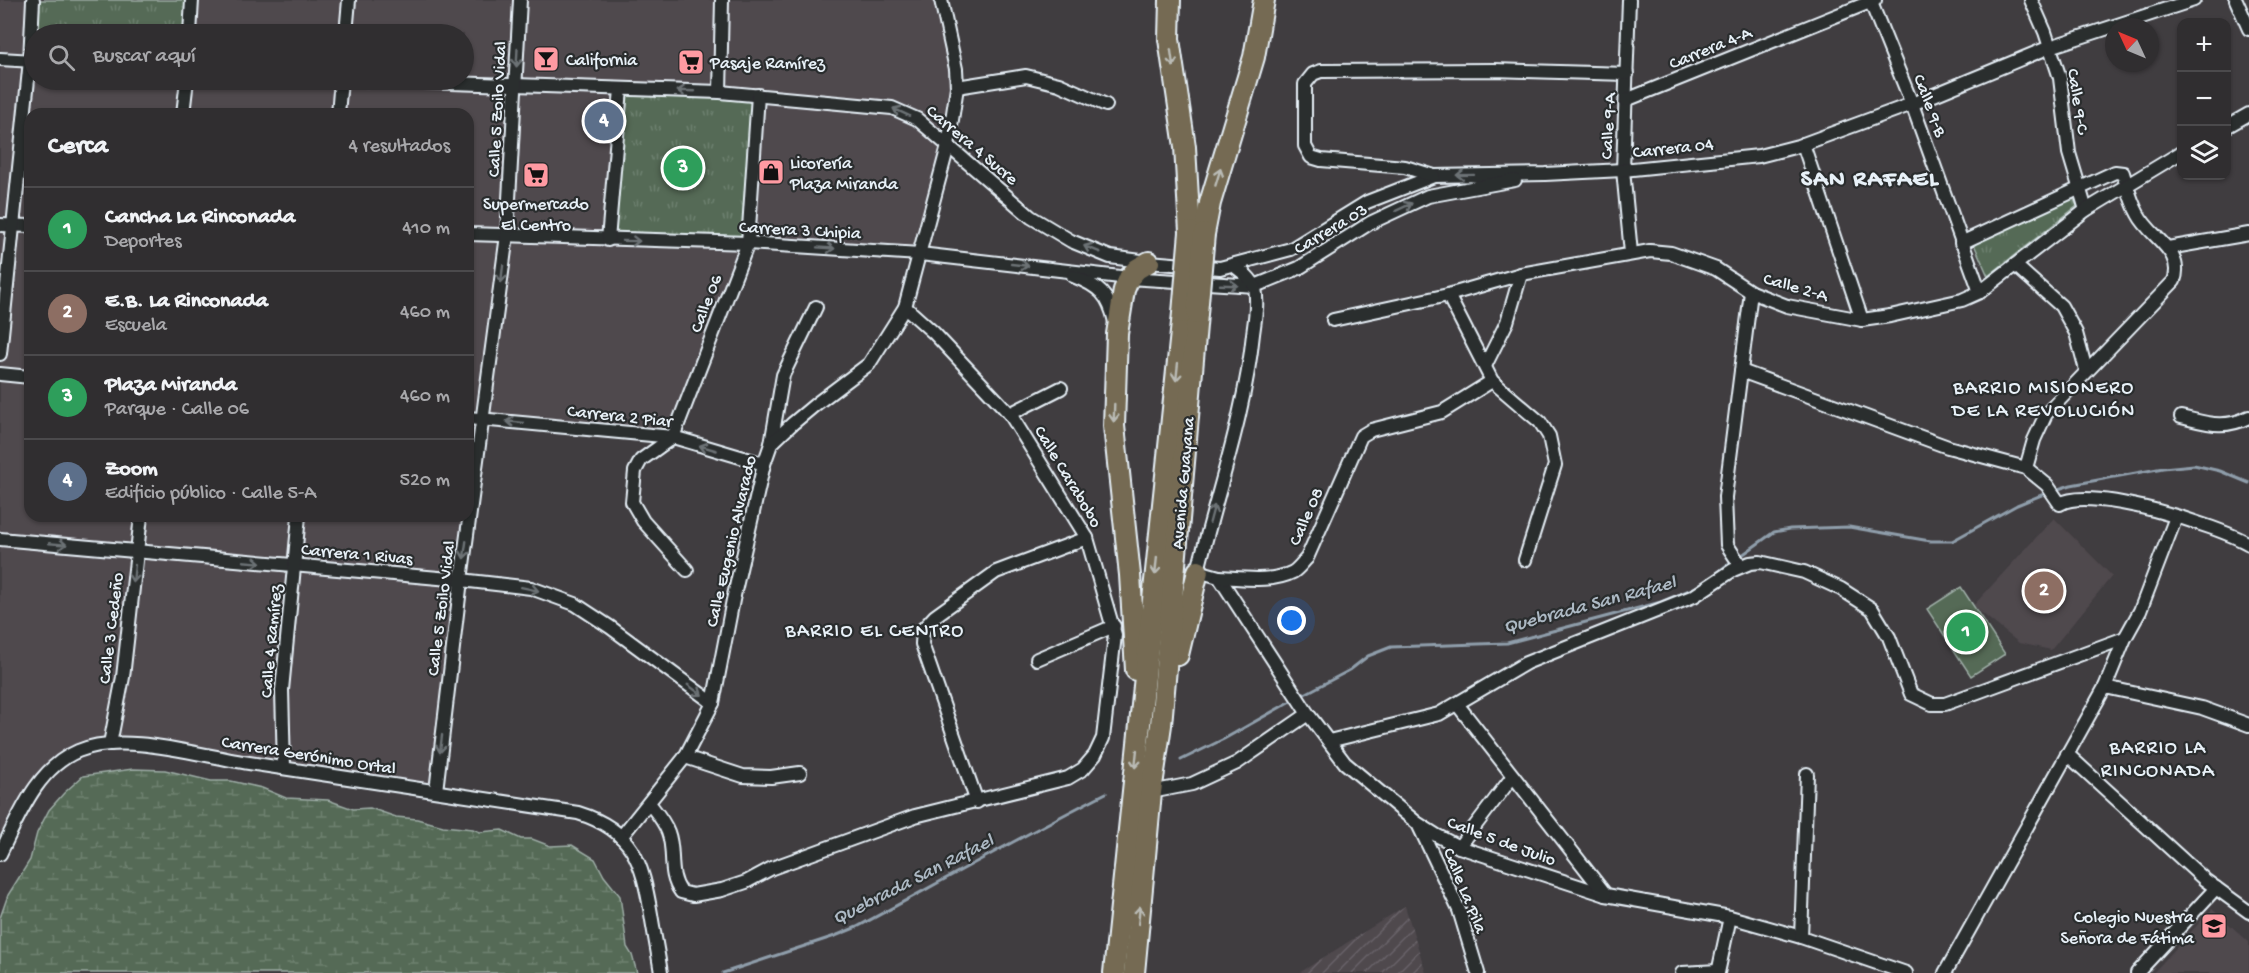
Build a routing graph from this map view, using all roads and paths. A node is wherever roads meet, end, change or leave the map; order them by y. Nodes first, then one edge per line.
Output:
1 (33, 0) edge
2 (192, 0) edge
3 (349, 0) edge
4 (520, 0) edge
5 (722, 0) edge
6 (941, 0) edge
7 (1170, 0) edge
8 (1264, 0) edge
9 (1629, 0) edge
10 (2031, 0) edge
11 (2194, 0) edge
12 (2236, 0) edge
13 (1872, 1) edge
14 (33, 24) edge
15 (191, 24) edge
16 (347, 24) edge
17 (2249, 29) edge
18 (2050, 47) junction
19 (0, 59) edge
20 (24, 60) edge
21 (1627, 74) junction
22 (474, 83) edge
23 (516, 84) junction
24 (957, 87) junction
25 (621, 89) junction
26 (27, 90) edge
27 (186, 90) edge
28 (340, 90) edge
29 (720, 92) junction
30 (758, 95) junction
31 (1626, 100) junction
32 (1912, 104) junction
33 (1106, 105) dead end
34 (25, 108) edge
35 (184, 108) edge
36 (339, 108) edge
37 (24, 112) edge
38 (2249, 114) edge
39 (2228, 126) edge
40 (1803, 144) junction
41 (948, 146) junction
42 (2177, 154) edge
43 (1623, 170) junction
44 (1545, 174) junction
45 (1434, 176) junction
46 (2126, 185) junction
47 (2078, 188) junction
48 (2086, 210) junction
49 (6, 226) edge
50 (24, 226) edge
51 (1197, 233) junction
52 (474, 234) edge
53 (507, 234) junction
54 (2249, 234) edge
55 (608, 240) junction
56 (748, 243) junction
57 (1961, 243) junction
58 (2168, 248) junction
59 (920, 254) junction
60 (1631, 254) junction
61 (1149, 262) junction
62 (1233, 265) junction
63 (2015, 265) junction
64 (1055, 269) junction
65 (1521, 274) junction
66 (1129, 278) junction
67 (1255, 286) junction
68 (1751, 292) junction
69 (1980, 292) junction
70 (1448, 295) junction
71 (816, 306) dead end
72 (905, 308) junction
73 (1190, 314) junction
74 (1333, 320) dead end
75 (1862, 320) junction
76 (1117, 334) junction
77 (0, 354) edge
78 (1485, 366) junction
79 (2086, 370) junction
80 (1741, 371) junction
81 (0, 374) edge
82 (24, 376) edge
83 (1492, 381) junction
84 (1061, 388) dead end
85 (1010, 414) junction
86 (2181, 417) dead end
87 (2249, 417) edge
88 (474, 418) edge
89 (483, 419) junction
90 (673, 437) junction
91 (771, 444) junction
92 (764, 464) junction
93 (2026, 468) junction
94 (474, 485) edge
95 (2176, 517) junction
96 (140, 522) edge
97 (299, 522) edge
98 (469, 522) edge
99 (0, 538) edge
100 (1087, 538) junction
101 (2249, 544) edge
102 (137, 551) junction
103 (1525, 560) dead end
104 (1739, 564) junction
105 (295, 565) junction
106 (687, 570) dead end
107 (1198, 571) junction
108 (1219, 577) junction
109 (461, 580) junction
110 (1114, 626) junction
111 (2125, 638) junction
112 (1037, 658) dead end
113 (2105, 687) junction
114 (713, 703) junction
115 (1457, 704) junction
116 (1305, 709) junction
117 (1140, 724) junction
118 (1161, 725) junction
119 (2249, 725) edge
120 (1329, 741) junction
121 (110, 744) junction
122 (2067, 754) junction
123 (685, 756) junction
124 (284, 768) junction
125 (800, 773) dead end
126 (1807, 774) dead end
127 (1513, 776) junction
128 (436, 791) junction
129 (1151, 792) junction
130 (977, 801) junction
131 (649, 803) junction
132 (1417, 823) junction
133 (621, 837) junction
134 (1460, 847) junction
135 (0, 854) edge
136 (2216, 888) junction
137 (1606, 895) junction
138 (2249, 912) edge
139 (1730, 917) junction
140 (1801, 937) junction
141 (1718, 972) edge
142 (661, 973) edge
143 (1114, 973) edge
144 (1134, 973) edge
145 (1478, 973) edge
146 (1682, 973) edge
147 (1906, 973) edge
148 (1946, 973) edge
149 (2137, 973) edge

1 - 14 street
2 - 15 street
3 - 16 street
4 -> 23 street, Calle 5 Zoilo Vidal
5 - 29 street
6 - 24 street, Calle Eugenio Alvarado
7 -> 51 highway, Avenida Guayana
51 -> 8 highway, Avenida Guayana
9 - 21 street, Calle 9-A
10 - 18 street, Calle 9-C
11 - 18 street, Carrera 04
12 - 17 street
13 - 31 street, Carrera 4-A
13 - 32 street, Calle 9-B
18 - 32 street, Carrera 04
18 - 47 street, Calle 9-C
19 - 20 street
21 - 31 street, Calle 9-A
21 - 45 street
22 - 23 street, Carrera 4 Sucre
23 - 25 street, Carrera 4 Sucre
23 - 53 street, Calle 5 Zoilo Vidal
24 - 33 street
24 - 41 street, Calle Eugenio Alvarado
29 -> 25 street, Carrera 4 Sucre
25 - 55 street
26 - 34 street
27 - 35 street
28 - 36 street
29 - 30 street, Carrera 4 Sucre
41 -> 30 street, Carrera 4 Sucre
30 - 56 street, Calle 06
31 - 43 street, Calle 9-A
32 - 40 street, Carrera 04
32 - 57 street, Calle 9-B
37 - 49 street
38 - 39 street
40 - 43 street, Carrera 04
40 - 75 street
41 - 59 street, Calle Eugenio Alvarado
61 -> 41 street, Carrera 4 Sucre
42 - 46 street, Calle 2-A
43 - 44 street, Carrera 04
43 - 60 street, Calle 9-A
44 -> 45 street, Carrera 04
67 -> 44 street, Carrera 03
45 - 62 street, Carrera 04
46 - 47 street
46 - 48 street, Calle 2-A
46 - 58 street
47 - 48 street, Calle 9-C
47 - 57 street
48 - 63 street, Calle 2-A
49 - 50 street
49 - 77 street
51 - 73 highway, Avenida Guayana, bridge
52 - 53 street, Carrera 3 Chipia
53 - 55 street, Carrera 3 Chipia
53 -> 89 street, Calle 5 Zoilo Vidal
54 - 58 street
55 -> 56 street, Carrera 3 Chipia
56 -> 59 street, Carrera 3 Chipia
56 - 90 street, Calle 06
57 - 69 street, Calle 9-B
58 - 79 street
59 -> 64 street, Carrera 3 Chipia
59 - 72 street, Calle Eugenio Alvarado
60 - 65 street, Calle 2-A
60 - 68 street, Calle 2-A
61 - 62 street, Carrera 04
61 - 66 highway
62 - 67 street
63 - 69 street, Calle 2-A
63 - 79 street
64 - 66 street, Carrera 3 Chipia
64 - 76 street
65 - 70 street, Calle 2-A
65 - 78 street
66 -> 67 street, Carrera 03
66 - 76 highway
107 -> 67 street
68 - 75 street, Calle 2-A
68 - 80 street
69 - 75 street, Calle 2-A
70 - 74 street, Calle 2-A
70 - 78 street
71 - 91 street
72 - 85 street, Calle Carabobo
72 - 91 street, Calle Eugenio Alvarado
73 -> 117 highway, Avenida Guayana
73 - 118 highway, Avenida Guayana
76 -> 117 highway
78 - 83 street
79 - 93 street
80 - 93 street
80 - 104 street
81 - 82 street
83 - 103 street
83 - 108 street, Calle 08
84 - 85 street
85 - 100 street, Calle Carabobo
86 - 87 street
88 - 89 street, Carrera 2 Piar
90 -> 89 street, Carrera 2 Piar
89 -> 94 street, Calle 5 Zoilo Vidal
92 -> 90 street, Carrera 2 Piar
90 - 106 street
91 - 92 street, Calle Eugenio Alvarado
92 - 114 street, Calle Eugenio Alvarado
93 - 95 street
95 - 101 street
95 - 111 street
96 - 102 street, Calle 3 Cedeño
97 - 105 street, Calle 4 Ramírez
98 -> 109 street, Calle 5 Zoilo Vidal
99 -> 102 street, Carrera 1 Rivas
100 - 110 street, Calle Carabobo
100 - 130 street
102 -> 105 street, Carrera 1 Rivas
102 -> 121 street, Calle 3 Cedeño
104 - 111 street
104 - 115 street
105 - 109 street, Carrera 1 Rivas
105 - 124 street, Calle 4 Ramírez
107 - 108 street
107 - 118 highway
108 - 116 street, Calle 5 de Julio
109 -> 114 street, Carrera 1 Rivas
109 -> 128 street, Calle 5 Zoilo Vidal
110 - 112 street
110 - 130 street, Calle Carabobo
111 - 113 street
113 - 119 street
113 - 122 street
114 - 123 street, Calle Eugenio Alvarado
115 - 120 street
115 - 127 street
116 - 120 street, Calle 5 de Julio
116 - 129 street
117 -> 143 highway, Avenida Guayana
118 - 129 highway, Avenida Guayana
120 - 132 street, Calle 5 de Julio
121 - 124 street, Carrera Gerónimo Ortal
121 - 135 street, Carrera Gerónimo Ortal
122 - 136 street
122 - 148 street
123 - 125 street
123 - 131 street, Calle Eugenio Alvarado
124 - 128 street, Carrera Gerónimo Ortal
126 - 140 street
127 - 134 street
127 - 137 street
128 - 133 street, Carrera Gerónimo Ortal
144 -> 129 highway, Avenida Guayana
130 - 131 street
131 - 133 street, Calle Eugenio Alvarado
132 - 134 street, Calle 5 de Julio
132 - 145 street, Calle La Pila
133 - 142 street, Carrera Gerónimo Ortal
134 - 137 street, Calle 5 de Julio
136 - 138 street
136 - 149 street
137 - 139 street, Calle 5 de Julio
139 - 140 street, Calle 5 de Julio
139 - 141 street
140 - 147 street, Calle 5 de Julio
141 - 146 street

